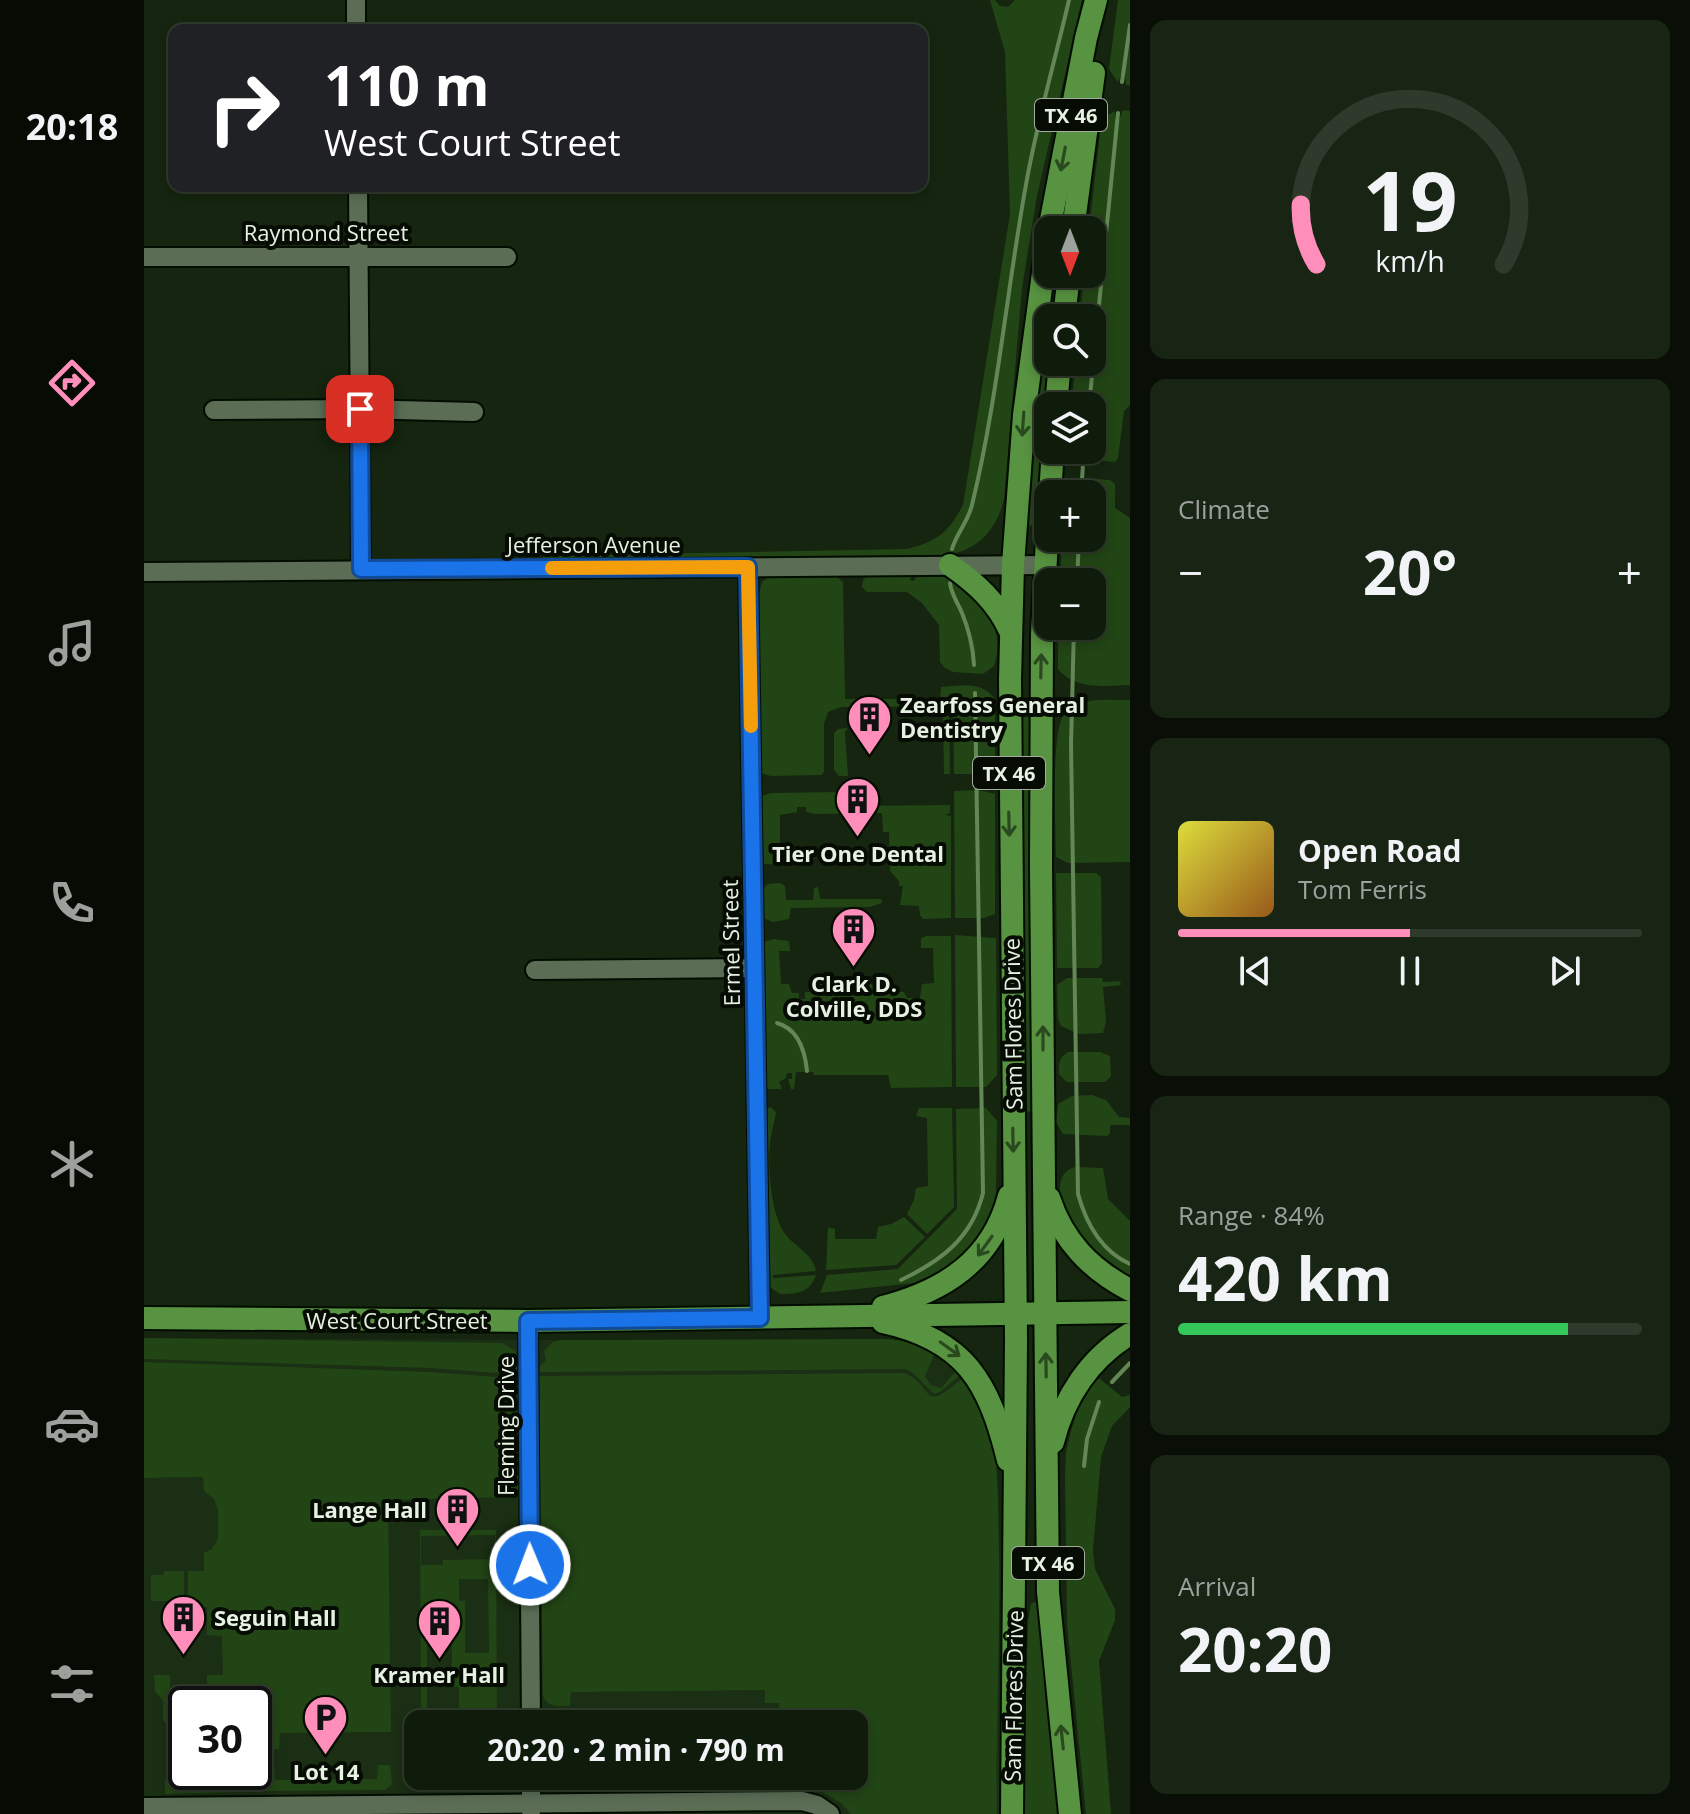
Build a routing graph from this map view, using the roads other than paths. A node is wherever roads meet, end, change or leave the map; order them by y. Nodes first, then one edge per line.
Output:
1 (356, 0) edge
2 (1096, 0) edge
3 (1102, 0) edge
4 (356, 24) edge
5 (358, 192) edge
6 (1051, 216) edge
7 (1075, 216) edge
8 (359, 256) junction
9 (144, 257) edge
10 (507, 257) dead end
11 (1040, 288) edge
12 (360, 409) junction
13 (214, 410) dead end
14 (474, 412) dead end
15 (1046, 552) edge
16 (950, 565) junction
17 (1013, 565) junction
18 (1045, 565) junction
19 (748, 567) junction
20 (361, 569) junction
21 (144, 572) edge
22 (1011, 633) junction
23 (754, 968) junction
24 (535, 970) dead end
25 (1044, 1174) junction
26 (1014, 1175) junction
27 (1130, 1290) edge
28 (1016, 1312) junction
29 (1045, 1312) junction
30 (1130, 1312) edge
31 (851, 1315) junction
32 (144, 1318) edge
33 (760, 1318) junction
34 (528, 1321) junction
35 (1130, 1334) edge
36 (1047, 1467) junction
37 (1016, 1508) junction
38 (531, 1710) edge
39 (144, 1807) edge
40 (531, 1808) edge
41 (830, 1814) edge
42 (1012, 1814) edge
43 (1070, 1814) edge

1 - 4 street
2 -> 6 main road, Sam Flores Drive / TX 46
3 - 7 main road, TX 46
5 - 8 street
8 - 9 street, Raymond Street
8 - 10 street, Raymond Street
8 - 12 street
11 -> 17 main road, Sam Flores Drive / TX 46
12 - 13 street
12 - 14 street
12 - 20 street
15 - 18 main road, Sam Flores Drive / TX 46
16 - 17 street, Jefferson Avenue
16 - 19 street, Jefferson Avenue
16 - 22 main road
17 - 18 street, Jefferson Avenue
17 - 22 main road, Sam Flores Drive / TX 46
25 -> 18 main road, Sam Flores Drive / TX 46
19 - 20 street, Jefferson Avenue
19 - 23 street, Ermel Street
20 - 21 street, Jefferson Avenue
22 -> 26 main road, Sam Flores Drive / TX 46
23 - 24 street
23 - 33 street, Ermel Street
25 - 27 main road
25 - 29 main road, Sam Flores Drive / TX 46
26 - 28 main road, Sam Flores Drive / TX 46
26 -> 31 main road
28 - 29 main road, West Court Street
28 - 31 main road, West Court Street
28 - 37 main road, Sam Flores Drive / TX 46
29 - 30 main road, West Court Street
36 -> 29 main road, Sam Flores Drive / TX 46
31 - 33 main road, West Court Street
31 -> 37 main road
32 - 34 main road, West Court Street
33 - 34 main road, West Court Street
34 - 38 street, Fleming Drive
35 - 36 main road
43 -> 36 main road, Sam Flores Drive / TX 46
37 - 42 main road, Sam Flores Drive / TX 46
39 - 40 street
40 - 41 street

